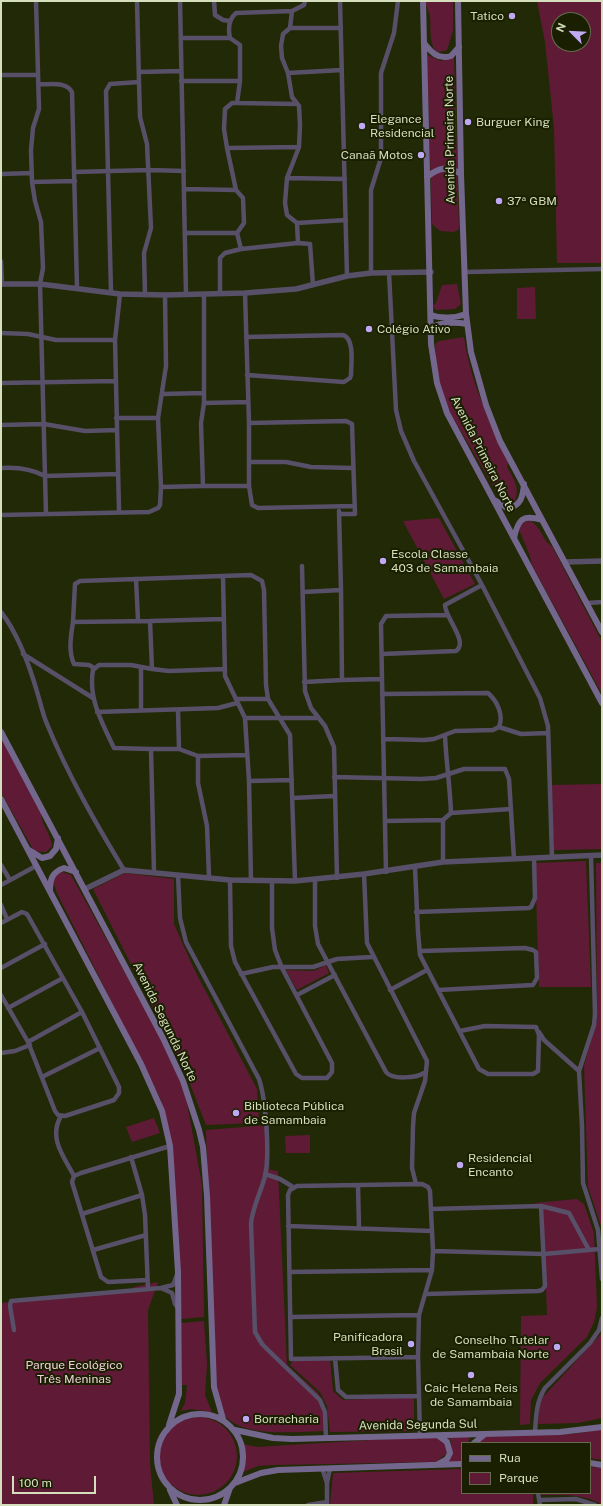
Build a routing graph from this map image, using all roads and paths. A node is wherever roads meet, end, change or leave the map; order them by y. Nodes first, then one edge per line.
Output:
1 (36, 1) edge
2 (138, 1) edge
3 (180, 1) edge
4 (214, 1) edge
5 (306, 1) edge
6 (340, 1) edge
7 (398, 1) edge
8 (423, 1) edge
9 (458, 1) edge
10 (292, 11) junction
11 (230, 21) junction
12 (290, 28) junction
13 (341, 28) junction
14 (181, 38) junction
15 (230, 38) junction
16 (424, 43) junction
17 (459, 47) junction
18 (342, 70) junction
19 (181, 71) junction
20 (139, 72) junction
21 (288, 73) junction
22 (38, 74) junction
23 (1, 75) edge
24 (181, 81) junction
25 (240, 81) junction
26 (139, 82) junction
27 (39, 84) junction
28 (237, 103) junction
29 (297, 104) junction
30 (300, 147) junction
31 (227, 148) junction
32 (149, 170) junction
33 (184, 171) junction
34 (74, 172) junction
35 (108, 172) junction
36 (32, 173) junction
37 (1, 174) edge
38 (461, 174) junction
39 (427, 177) junction
40 (287, 178) junction
41 (344, 179) junction
42 (75, 181) junction
43 (32, 182) junction
44 (184, 189) junction
45 (236, 190) junction
46 (346, 220) junction
47 (297, 223) junction
48 (186, 233) junction
49 (237, 233) junction
50 (298, 243) junction
51 (241, 250) junction
52 (1, 261) edge
53 (602, 269) edge
54 (430, 272) junction
55 (465, 272) junction
56 (371, 273) junction
57 (389, 273) junction
58 (347, 276) junction
59 (1, 284) edge
60 (40, 284) junction
61 (313, 285) junction
62 (77, 287) junction
63 (111, 292) junction
64 (220, 293) junction
65 (245, 293) junction
66 (120, 294) junction
67 (186, 294) junction
68 (204, 294) junction
69 (145, 295) junction
70 (165, 295) junction
71 (466, 314) junction
72 (431, 315) junction
73 (467, 324) junction
74 (431, 328) junction
75 (1, 333) edge
76 (43, 337) junction
77 (246, 337) junction
78 (115, 340) junction
79 (247, 375) junction
80 (115, 381) junction
81 (1, 383) edge
82 (43, 384) junction
83 (204, 393) junction
84 (162, 394) junction
85 (248, 402) junction
86 (204, 403) junction
87 (116, 418) junction
88 (158, 418) junction
89 (249, 422) junction
90 (44, 424) junction
91 (1, 425) edge
92 (116, 430) junction
93 (250, 462) junction
94 (1, 468) edge
95 (353, 468) junction
96 (118, 474) junction
97 (45, 476) junction
98 (524, 484) junction
99 (203, 486) junction
100 (249, 486) junction
101 (161, 487) junction
102 (494, 500) junction
103 (354, 506) junction
104 (339, 508) junction
105 (119, 511) junction
106 (46, 514) junction
107 (339, 514) junction
108 (1, 515) edge
109 (542, 520) junction
110 (514, 538) junction
111 (602, 561) edge
112 (566, 562) junction
113 (302, 566) dead end
114 (223, 576) junction
115 (136, 579) junction
116 (482, 585) junction
117 (341, 590) junction
118 (303, 592) junction
119 (602, 602) edge
120 (588, 603) junction
121 (1, 612) edge
122 (448, 615) junction
123 (224, 619) junction
124 (138, 620) junction
125 (150, 621) junction
126 (74, 622) junction
127 (600, 624) edge
128 (602, 632) edge
129 (23, 654) junction
130 (382, 654) junction
131 (94, 668) junction
132 (141, 668) junction
133 (152, 669) junction
134 (225, 669) junction
135 (382, 679) junction
136 (342, 680) junction
137 (304, 682) junction
138 (382, 694) junction
139 (93, 698) junction
140 (268, 699) junction
141 (236, 701) junction
142 (602, 703) edge
143 (141, 710) junction
144 (178, 710) junction
145 (97, 712) junction
146 (245, 718) junction
147 (281, 718) junction
148 (317, 718) junction
149 (500, 727) junction
150 (1, 732) edge
151 (548, 733) junction
152 (445, 735) junction
153 (385, 739) junction
154 (150, 748) junction
155 (179, 749) junction
156 (247, 754) junction
157 (198, 756) junction
158 (448, 774) junction
159 (334, 778) junction
160 (292, 780) junction
161 (385, 780) junction
162 (249, 781) junction
163 (334, 796) junction
164 (293, 798) junction
165 (1, 799) edge
166 (511, 809) junction
167 (451, 813) junction
168 (443, 820) junction
169 (385, 821) junction
170 (58, 838) junction
171 (28, 850) junction
172 (602, 855) edge
173 (592, 856) junction
174 (552, 857) junction
175 (534, 858) junction
176 (514, 859) junction
177 (443, 862) junction
178 (1, 865) edge
179 (36, 866) junction
180 (415, 868) junction
181 (124, 870) junction
182 (76, 872) junction
183 (154, 872) junction
184 (386, 872) junction
185 (364, 874) junction
186 (178, 875) junction
187 (209, 877) junction
188 (337, 878) junction
189 (10, 880) junction
190 (230, 880) junction
191 (251, 881) junction
192 (272, 881) junction
193 (295, 881) junction
194 (315, 881) junction
195 (1, 885) edge
196 (85, 889) junction
197 (50, 893) junction
198 (1, 906) edge
199 (416, 912) junction
200 (7, 920) junction
201 (1, 923) edge
202 (45, 944) junction
203 (420, 951) junction
204 (372, 957) junction
205 (327, 961) junction
206 (1, 968) edge
207 (282, 968) junction
208 (427, 970) junction
209 (241, 974) junction
210 (335, 975) junction
211 (63, 978) junction
212 (390, 990) junction
213 (438, 990) junction
214 (1, 995) edge
215 (297, 995) junction
216 (8, 1008) junction
217 (82, 1012) junction
218 (460, 1031) junction
219 (538, 1031) junction
220 (29, 1043) junction
221 (100, 1048) junction
222 (1, 1053) edge
223 (579, 1071) junction
224 (424, 1073) junction
225 (42, 1077) junction
226 (61, 1116) junction
227 (170, 1146) junction
228 (131, 1157) junction
229 (265, 1174) junction
230 (74, 1176) junction
231 (416, 1184) junction
232 (358, 1186) junction
233 (293, 1187) junction
234 (142, 1195) junction
235 (541, 1206) junction
236 (432, 1209) junction
237 (82, 1214) junction
238 (288, 1226) junction
239 (359, 1228) junction
240 (432, 1230) junction
241 (146, 1235) junction
242 (600, 1249) junction
243 (93, 1250) junction
244 (589, 1250) junction
245 (433, 1251) junction
246 (544, 1254) junction
247 (432, 1270) junction
248 (178, 1272) junction
249 (290, 1272) junction
250 (602, 1279) edge
251 (147, 1280) junction
252 (161, 1288) junction
253 (148, 1289) junction
254 (426, 1294) junction
255 (178, 1308) junction
256 (418, 1315) junction
257 (291, 1317) junction
258 (602, 1318) edge
259 (14, 1330) dead end
260 (418, 1356) junction
261 (335, 1358) junction
262 (291, 1359) junction
263 (285, 1366) junction
264 (420, 1396) junction
265 (223, 1419) junction
266 (170, 1425) junction
267 (602, 1426) edge
268 (234, 1430) junction
269 (535, 1433) junction
270 (420, 1435) junction
271 (486, 1435) junction
272 (439, 1436) junction
273 (326, 1438) junction
274 (476, 1442) edge
275 (591, 1463) edge
276 (461, 1464) edge
277 (602, 1464) edge
278 (437, 1465) junction
279 (322, 1468) junction
280 (330, 1468) junction
281 (327, 1483) junction
282 (233, 1485) junction
283 (170, 1488) junction
284 (539, 1502) edge
285 (327, 1504) edge
286 (177, 1505) edge
287 (224, 1505) edge
288 (308, 1505) edge
289 (595, 1505) edge

1 - 22 street
2 - 20 street
3 - 14 street
4 - 11 street
5 - 10 street
6 - 13 street
7 - 56 street
8 - 16 main road, Avenida Primeira Norte
9 - 17 main road, Avenida Primeira Norte
10 - 11 street
10 - 12 street
11 - 15 street
12 - 13 street
12 - 21 street
13 - 18 street
14 - 15 street
14 - 19 street
15 - 25 street
16 - 17 main road
16 - 39 main road, Avenida Primeira Norte
17 - 38 main road, Avenida Primeira Norte
18 - 21 street
18 - 41 street
19 - 20 street
19 - 24 street
20 - 26 street
21 - 29 street
22 - 23 street
22 - 27 street
24 - 25 street
24 - 33 street
25 - 28 street
26 - 32 street
26 - 35 street
27 - 34 street
27 - 36 street
28 - 29 street
28 - 31 street
29 - 30 street
30 - 31 street
30 - 40 street
31 - 45 street
32 - 33 street
32 - 35 street
32 - 69 street
33 - 44 street
34 - 35 street
34 - 42 street
35 - 63 street
36 - 37 street
36 - 43 street
38 - 39 main road
38 - 55 main road, Avenida Primeira Norte
39 - 54 main road, Avenida Primeira Norte
40 - 41 street
40 - 47 street
41 - 46 street
42 - 43 street
42 - 62 street
43 - 60 street
44 - 45 street
44 - 48 street
45 - 49 street
46 - 47 street
46 - 58 street
47 - 50 street
48 - 49 street
48 - 67 street
49 - 51 street
50 - 51 street
50 - 61 street
51 - 64 street
52 - 59 street
53 - 55 street
54 - 57 street
54 - 72 main road, Avenida Primeira Norte
55 - 71 main road, Avenida Primeira Norte
56 - 57 street
56 - 58 street
57 - 116 street
58 - 61 street
59 - 60 street
60 - 62 street
60 - 76 street
61 - 65 street
62 - 63 street
63 - 66 street
64 - 65 street
64 - 68 street
65 - 77 street
66 - 69 street
66 - 78 street
67 - 68 street
67 - 70 street
68 - 83 street
69 - 70 street
70 - 84 street
71 - 72 main road
71 - 73 main road, Avenida Primeira Norte
72 - 74 main road, Avenida Primeira Norte
73 - 74 main road
73 - 98 main road, Avenida Primeira Norte
74 - 102 main road, Avenida Primeira Norte
75 - 76 street
76 - 78 street
76 - 82 street
77 - 79 street
77 - 79 street
78 - 80 street
79 - 85 street
80 - 82 street
80 - 87 street
81 - 82 street
82 - 90 street
83 - 84 street
83 - 86 street
84 - 88 street
85 - 86 street
85 - 89 street
86 - 99 street
87 - 88 street
87 - 92 street
88 - 101 street
89 - 93 street
89 - 95 street
90 - 91 street
90 - 92 street
90 - 97 street
92 - 96 street
93 - 95 street
93 - 100 street
94 - 97 street
95 - 103 street
96 - 97 street
96 - 105 street
97 - 106 street
98 - 102 main road
98 - 109 main road, Avenida Primeira Norte
99 - 100 street
99 - 101 street
100 - 104 street
101 - 105 street
102 - 110 main road, Avenida Primeira Norte
103 - 104 street
103 - 107 street
104 - 107 street
105 - 106 street
106 - 108 street
107 - 117 street
109 - 110 main road
109 - 112 main road, Avenida Primeira Norte
110 - 142 main road, Avenida Primeira Norte
111 - 112 street
112 - 120 main road, Avenida Primeira Norte
113 - 118 street
114 - 115 street
114 - 123 street
114 - 140 street
115 - 124 street
115 - 126 street
116 - 122 street
116 - 151 street
117 - 118 street
117 - 136 street
118 - 137 street
119 - 120 street
120 - 127 main road, Avenida Primeira Norte
121 - 129 street
122 - 130 street
122 - 130 street
123 - 125 street
123 - 134 street
124 - 125 street
124 - 126 street
125 - 133 street
126 - 131 street
127 - 128 main road, Avenida Primeira Norte
129 - 139 street
129 - 181 street
130 - 135 street
131 - 132 street
131 - 139 street
132 - 133 street
132 - 143 street
133 - 134 street
134 - 141 street
135 - 136 street
135 - 138 street
136 - 137 street
137 - 148 street
138 - 149 street
138 - 153 street
139 - 145 street
140 - 141 street
140 - 147 street
141 - 144 street
141 - 146 street
143 - 144 street
143 - 145 street
144 - 155 street
145 - 154 street
146 - 147 street
146 - 156 street
147 - 148 street
147 - 160 street
148 - 159 street
149 - 151 street
149 - 152 street
150 - 170 main road, Avenida Segunda Norte
151 - 174 street
152 - 153 street
152 - 158 street
153 - 161 street
154 - 155 street
154 - 183 street
155 - 157 street
156 - 157 street
156 - 162 street
157 - 187 street
158 - 161 street
158 - 166 street
158 - 167 street
159 - 161 street
159 - 163 street
160 - 162 street
160 - 164 street
161 - 169 street
162 - 191 street
163 - 164 street
163 - 188 street
164 - 193 street
165 - 171 main road
166 - 167 street
166 - 176 street
167 - 168 street
168 - 169 street
168 - 177 street
169 - 184 street
170 - 171 main road
170 - 182 main road, Avenida Segunda Norte
171 - 179 main road
172 - 173 street
173 - 174 street
173 - 223 street
174 - 175 street
175 - 176 street
175 - 199 street
176 - 177 street
177 - 180 street
178 - 189 street
179 - 189 street
179 - 197 main road
180 - 184 street
180 - 199 street
181 - 183 street
181 - 196 street
182 - 196 main road, Avenida Segunda Norte
182 - 197 main road
183 - 186 street
184 - 185 street
185 - 188 street
185 - 204 street
186 - 187 street
186 - 229 street
187 - 190 street
188 - 194 street
189 - 195 street
190 - 191 street
190 - 209 street
191 - 192 street
192 - 193 street
192 - 207 street
193 - 194 street
194 - 205 street
196 - 265 main road, Avenida Segunda Norte
197 - 227 main road
198 - 200 street
199 - 203 street
200 - 201 street
200 - 202 street
202 - 206 street
202 - 211 street
203 - 208 street
203 - 213 street
204 - 205 street
204 - 212 street
205 - 207 street
205 - 210 street
207 - 209 street
207 - 215 street
208 - 212 street
208 - 213 street
209 - 215 street
210 - 215 street
210 - 224 street
211 - 216 street
211 - 217 street
212 - 224 street
213 - 218 street
214 - 216 street
216 - 220 street
217 - 220 street
217 - 221 street
218 - 219 street
218 - 219 street
219 - 223 street
220 - 222 street
220 - 225 street
221 - 225 street
221 - 226 street
223 - 242 street
224 - 231 street
225 - 226 street
226 - 230 street
227 - 228 street
227 - 248 main road
228 - 230 street
228 - 234 street
229 - 233 street
229 - 263 street
230 - 237 street
231 - 232 street
231 - 236 street
232 - 233 street
232 - 239 street
233 - 238 street
234 - 237 street
234 - 241 street
235 - 236 street
235 - 244 street
235 - 246 street
236 - 240 street
237 - 243 street
238 - 239 street
238 - 249 street
239 - 240 street
240 - 245 street
241 - 243 street
241 - 251 street
242 - 244 street
242 - 250 street
243 - 251 street
244 - 246 street
245 - 246 street
245 - 247 street
246 - 254 street
247 - 249 street
247 - 254 street
248 - 252 street
248 - 255 main road
249 - 257 street
251 - 253 street
252 - 253 street
252 - 255 street
253 - 259 street
254 - 256 street
255 - 266 main road
256 - 257 street
256 - 260 street
257 - 262 street
258 - 269 street
260 - 261 street
260 - 264 street
261 - 262 street
261 - 264 street
262 - 263 street
263 - 273 street
264 - 270 street
265 - 266 main road
265 - 268 main road
266 - 283 main road
267 - 269 main road, Avenida Segunda Sul
268 - 273 main road, Avenida Segunda Sul
268 - 282 main road
269 - 271 main road, Avenida Segunda Sul
270 - 272 main road, Avenida Segunda Sul
270 - 273 main road, Avenida Segunda Sul
271 - 272 main road, Avenida Segunda Sul
271 - 274 main road
272 - 278 main road
275 - 277 main road
276 - 278 main road
278 - 280 main road
279 - 280 main road
279 - 281 street
279 - 282 main road
280 - 281 street
281 - 285 street
282 - 283 main road
282 - 287 main road
283 - 286 main road
284 - 289 street
285 - 288 street

